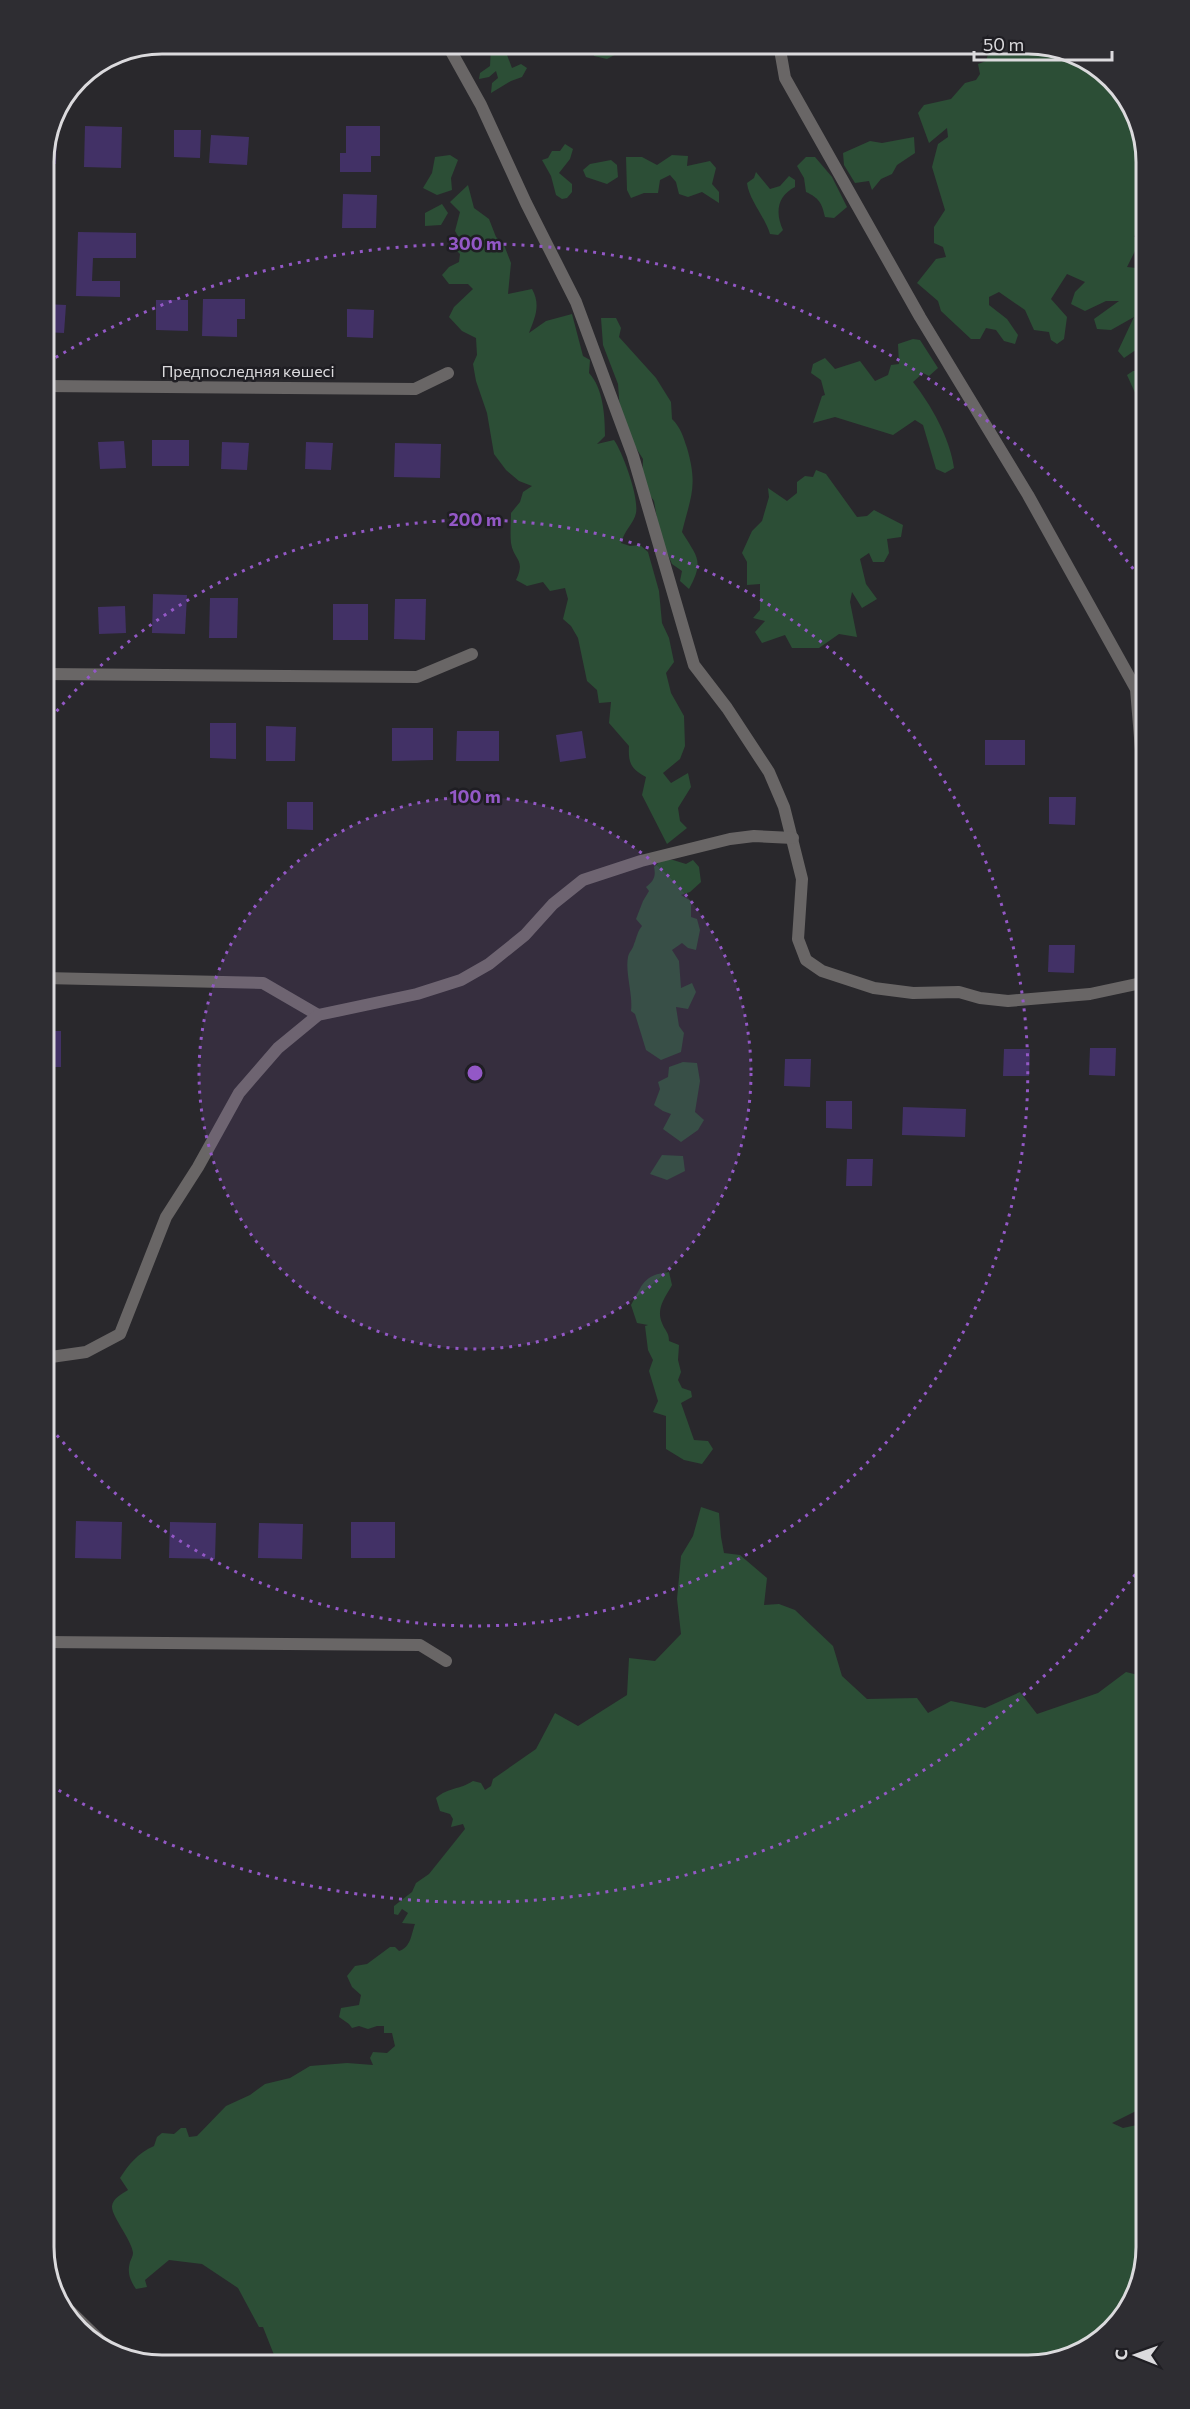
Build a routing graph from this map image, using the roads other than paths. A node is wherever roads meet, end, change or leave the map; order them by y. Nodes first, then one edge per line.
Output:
1 (453, 54) edge
2 (780, 54) edge
3 (448, 373) dead end
4 (54, 386) edge
5 (472, 654) dead end
6 (54, 674) edge
7 (1136, 689) edge
8 (793, 838) junction
9 (54, 978) edge
10 (1136, 984) edge
11 (318, 1016) junction
12 (54, 1357) edge
13 (54, 1642) edge
14 (446, 1661) dead end

1 - 8 street
2 - 7 street
3 - 4 street, Предпоследняя көшесі
5 - 6 street
8 - 10 street
8 - 11 street
9 - 11 street
11 - 12 street
13 - 14 street

